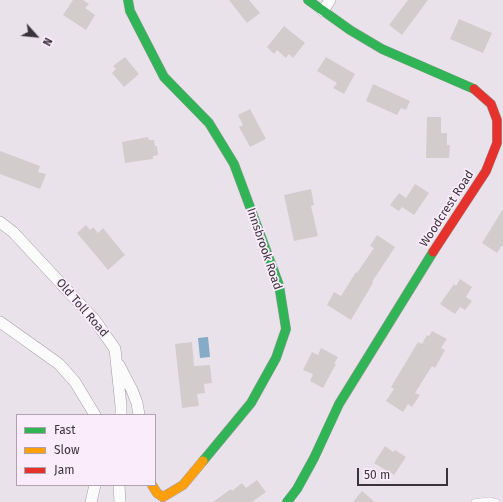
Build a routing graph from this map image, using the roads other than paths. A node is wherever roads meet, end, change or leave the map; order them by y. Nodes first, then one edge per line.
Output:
1 (128, 0) edge
2 (308, 0) edge
3 (330, 0) edge
4 (323, 11) junction
5 (0, 222) edge
6 (0, 322) edge
7 (116, 359) junction
8 (94, 414) edge
9 (121, 414) edge
10 (139, 414) edge
11 (95, 486) edge
12 (119, 486) edge
13 (153, 486) edge
14 (91, 502) edge
15 (120, 502) edge
16 (287, 502) edge
17 (474, 502) edge
18 (498, 502) edge

1 - 13 street, Innsbrook Road
2 - 4 street, Woodcrest Road
3 - 4 street
4 - 16 street, Woodcrest Road
5 - 7 street, Old Toll Road
6 - 8 street
7 - 9 street, Old Toll Road
7 - 10 street
11 - 14 street
12 - 15 street
17 - 18 lane

